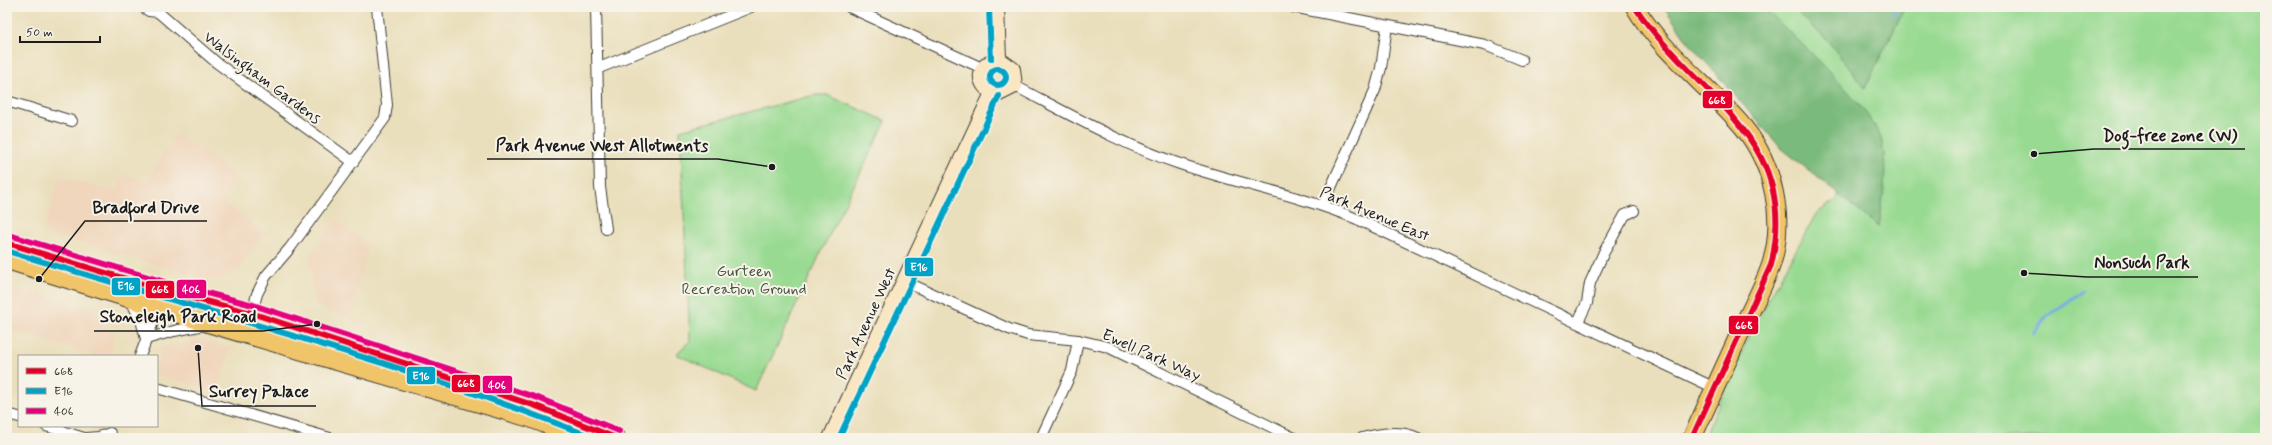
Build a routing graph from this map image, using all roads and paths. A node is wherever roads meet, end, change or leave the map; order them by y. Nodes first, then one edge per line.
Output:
1 (143, 7) edge
2 (377, 7) edge
3 (596, 7) edge
4 (751, 7) edge
5 (848, 7) edge
6 (997, 7) edge
7 (1293, 7) edge
8 (1635, 7) edge
9 (158, 9) edge
10 (1387, 26) junction
11 (999, 59) junction
12 (1522, 60) dead end
13 (599, 68) junction
14 (982, 68) junction
15 (1015, 86) junction
16 (992, 93) junction
17 (7, 101) edge
18 (72, 121) dead end
19 (353, 162) junction
20 (1324, 205) junction
21 (1634, 211) dead end
22 (606, 229) dead end
23 (7, 243) edge
24 (7, 260) edge
25 (904, 281) junction
26 (166, 291) junction
27 (130, 299) junction
28 (158, 308) junction
29 (251, 314) junction
30 (1578, 322) junction
31 (211, 324) junction
32 (146, 339) junction
33 (1078, 340) junction
34 (282, 345) junction
35 (140, 355) edge
36 (158, 388) edge
37 (1715, 388) junction
38 (7, 414) edge
39 (18, 417) edge
40 (49, 427) edge
41 (110, 432) edge
42 (84, 438) edge
43 (88, 438) edge
44 (330, 438) edge
45 (582, 438) edge
46 (616, 438) edge
47 (830, 438) edge
48 (1041, 438) edge
49 (1294, 438) edge
50 (1362, 438) edge
51 (1418, 438) edge
52 (1692, 438) edge

1 - 9 street, Walsingham Gardens
2 - 19 street
3 - 13 street
4 - 13 street
5 - 14 street
6 - 11 street
7 - 10 street
8 - 37 highway
9 - 19 street, Walsingham Gardens
10 - 12 street
10 - 20 street
11 - 14 street
11 - 15 street
13 - 22 street
14 - 16 street
15 - 16 street
15 - 20 street, Park Avenue East
16 - 25 street, Park Avenue West
17 - 18 street
19 - 29 street
20 - 30 street, Park Avenue East
21 - 30 street
23 - 26 highway
24 - 27 highway
25 - 33 street, Ewell Park Way
25 - 47 street, Park Avenue West
26 - 28 street
26 - 29 highway
27 - 28 highway
27 - 32 street
28 - 31 highway
28 - 32 street
29 - 34 street
29 - 46 highway
30 - 37 street, Park Avenue East
31 - 32 street
31 - 34 highway
32 - 35 street
33 - 48 street
33 - 49 street, Ewell Park Way
34 - 45 highway
36 - 44 street
37 - 52 highway
38 - 39 street
40 - 42 street
41 - 43 street
50 - 51 street

